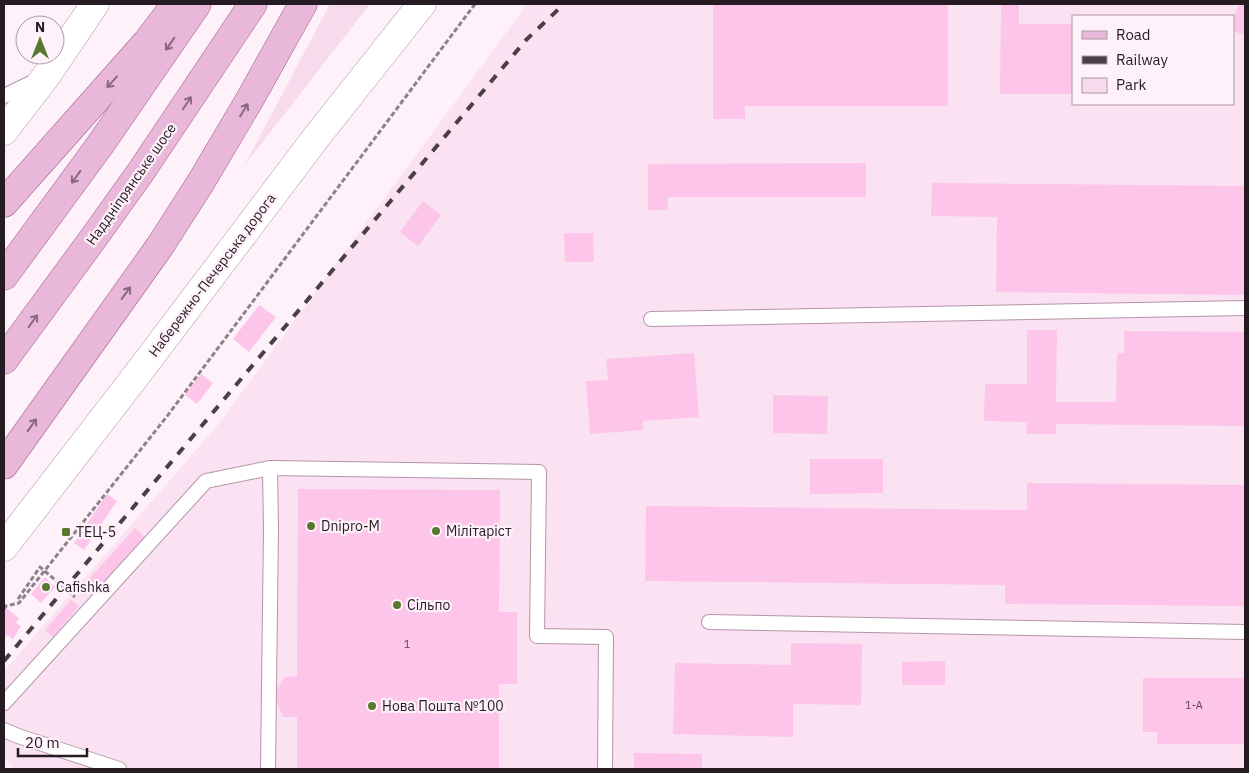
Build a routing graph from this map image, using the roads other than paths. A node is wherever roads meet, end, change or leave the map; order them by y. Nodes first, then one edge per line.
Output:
1 (95, 4) edge
2 (176, 4) edge
3 (197, 4) edge
4 (253, 4) edge
5 (303, 4) edge
6 (422, 4) edge
7 (46, 75) junction
8 (4, 96) edge
9 (4, 131) edge
10 (4, 203) edge
11 (4, 276) edge
12 (1245, 308) edge
13 (651, 319) dead end
14 (4, 360) edge
15 (4, 465) edge
16 (270, 468) junction
17 (4, 547) edge
18 (709, 622) dead end
19 (1245, 632) edge
20 (4, 703) edge
21 (4, 730) edge
22 (119, 769) edge
23 (268, 769) edge
24 (605, 769) edge

1 - 7 street
2 -> 10 main road
3 -> 11 main road
14 -> 4 main road, Наддніпрянське шосе
15 -> 5 main road
6 - 17 street, Набережно-Печерська дорога
7 - 8 lane
7 - 9 street
12 - 13 lane
16 - 20 lane
16 - 23 lane
16 - 24 lane
18 - 19 lane
21 - 22 lane

